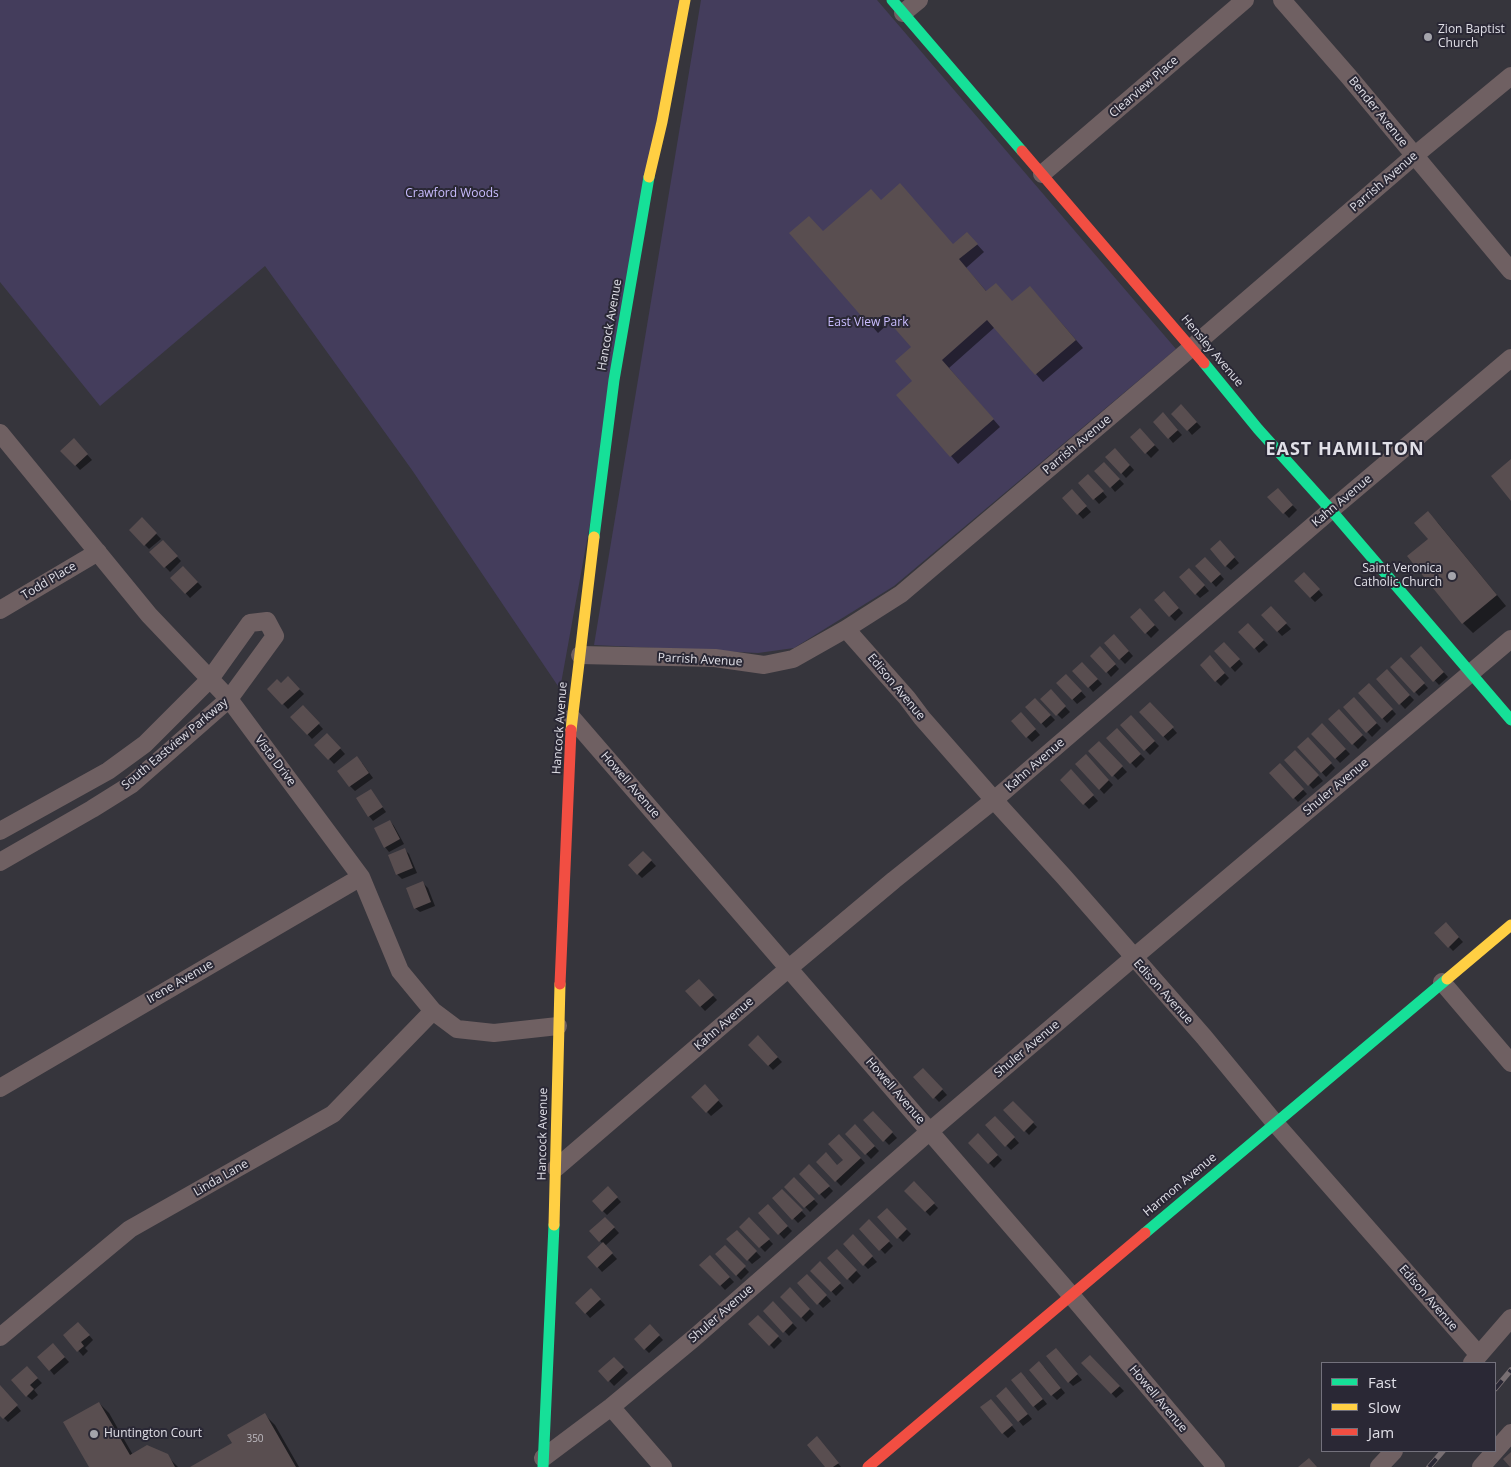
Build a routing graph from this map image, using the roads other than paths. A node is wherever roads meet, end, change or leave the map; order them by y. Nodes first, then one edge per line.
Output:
1 (685, 0) edge
2 (919, 0) edge
3 (1245, 0) edge
4 (1282, 0) edge
5 (898, 6) edge
6 (1511, 76) edge
7 (1414, 156) junction
8 (1042, 174) junction
9 (1511, 271) edge
10 (1191, 348) junction
11 (1511, 358) edge
12 (0, 433) edge
13 (1331, 510) junction
14 (98, 552) junction
15 (0, 610) edge
16 (846, 629) junction
17 (1511, 639) edge
18 (580, 655) junction
19 (1472, 673) junction
20 (210, 678) junction
21 (229, 699) junction
22 (572, 718) junction
23 (1511, 720) edge
24 (994, 800) junction
25 (0, 832) edge
26 (0, 862) edge
27 (361, 877) junction
28 (1511, 925) edge
29 (1133, 958) junction
30 (789, 968) junction
31 (1442, 982) junction
32 (433, 1011) junction
33 (558, 1026) junction
34 (1511, 1063) edge
35 (0, 1088) edge
36 (1275, 1123) junction
37 (930, 1131) junction
38 (556, 1168) junction
39 (1071, 1296) junction
40 (1511, 1318) edge
41 (0, 1336) edge
42 (1476, 1359) edge
43 (611, 1407) junction
44 (1511, 1433) edge
45 (1496, 1450) edge
46 (1393, 1452) edge
47 (1494, 1452) edge
48 (543, 1462) edge
49 (1214, 1466) edge
50 (663, 1467) edge
51 (868, 1467) edge
52 (1379, 1467) edge
53 (1481, 1467) edge

1 - 18 street, Hancock Avenue
2 - 5 street
3 - 8 street, Clearview Place
4 - 7 street, Bender Avenue
5 - 8 street, Hensley Avenue
6 - 7 street, Parrish Avenue
7 - 9 street, Bender Avenue
7 - 10 street, Parrish Avenue
8 - 10 street, Hensley Avenue
10 - 13 street, Hensley Avenue
10 - 16 street, Parrish Avenue
11 - 13 street, Kahn Avenue
12 - 14 street, Vista Drive
13 - 19 street, Hensley Avenue
13 - 24 street, Kahn Avenue
14 - 15 street, Todd Place
14 - 20 street, Vista Drive
16 - 18 street, Parrish Avenue
16 - 24 street, Edison Avenue
17 - 19 street, Shuler Avenue
18 - 22 street, Hancock Avenue
19 - 23 street, Hensley Avenue
19 - 29 street, Shuler Avenue
20 - 21 street, Vista Drive
20 - 21 street, South Eastview Parkway
20 - 25 street, South Eastview Parkway
21 - 26 street, South Eastview Parkway
21 - 27 street, Vista Drive
22 - 30 street, Howell Avenue
22 - 33 street, Hancock Avenue
24 - 29 street, Edison Avenue
24 - 30 street, Kahn Avenue
27 - 32 street, Vista Drive
27 - 35 street, Irene Avenue
28 - 31 street, Harmon Avenue
29 - 36 street, Edison Avenue
29 - 37 street, Shuler Avenue
30 - 37 street, Howell Avenue
30 - 38 street, Kahn Avenue
31 - 34 street
31 - 36 street, Harmon Avenue
32 - 33 street, Vista Drive
32 - 41 street, Linda Lane
33 - 38 street, Hancock Avenue
36 - 39 street, Harmon Avenue
36 - 42 street, Edison Avenue
37 - 39 street, Howell Avenue
37 - 43 street, Shuler Avenue
38 - 48 street, Hancock Avenue
39 - 49 street, Howell Avenue
39 - 51 street, Harmon Avenue
40 - 42 street
43 - 48 street, Shuler Avenue
43 - 50 street
44 - 45 street
46 - 52 street
47 - 53 street

